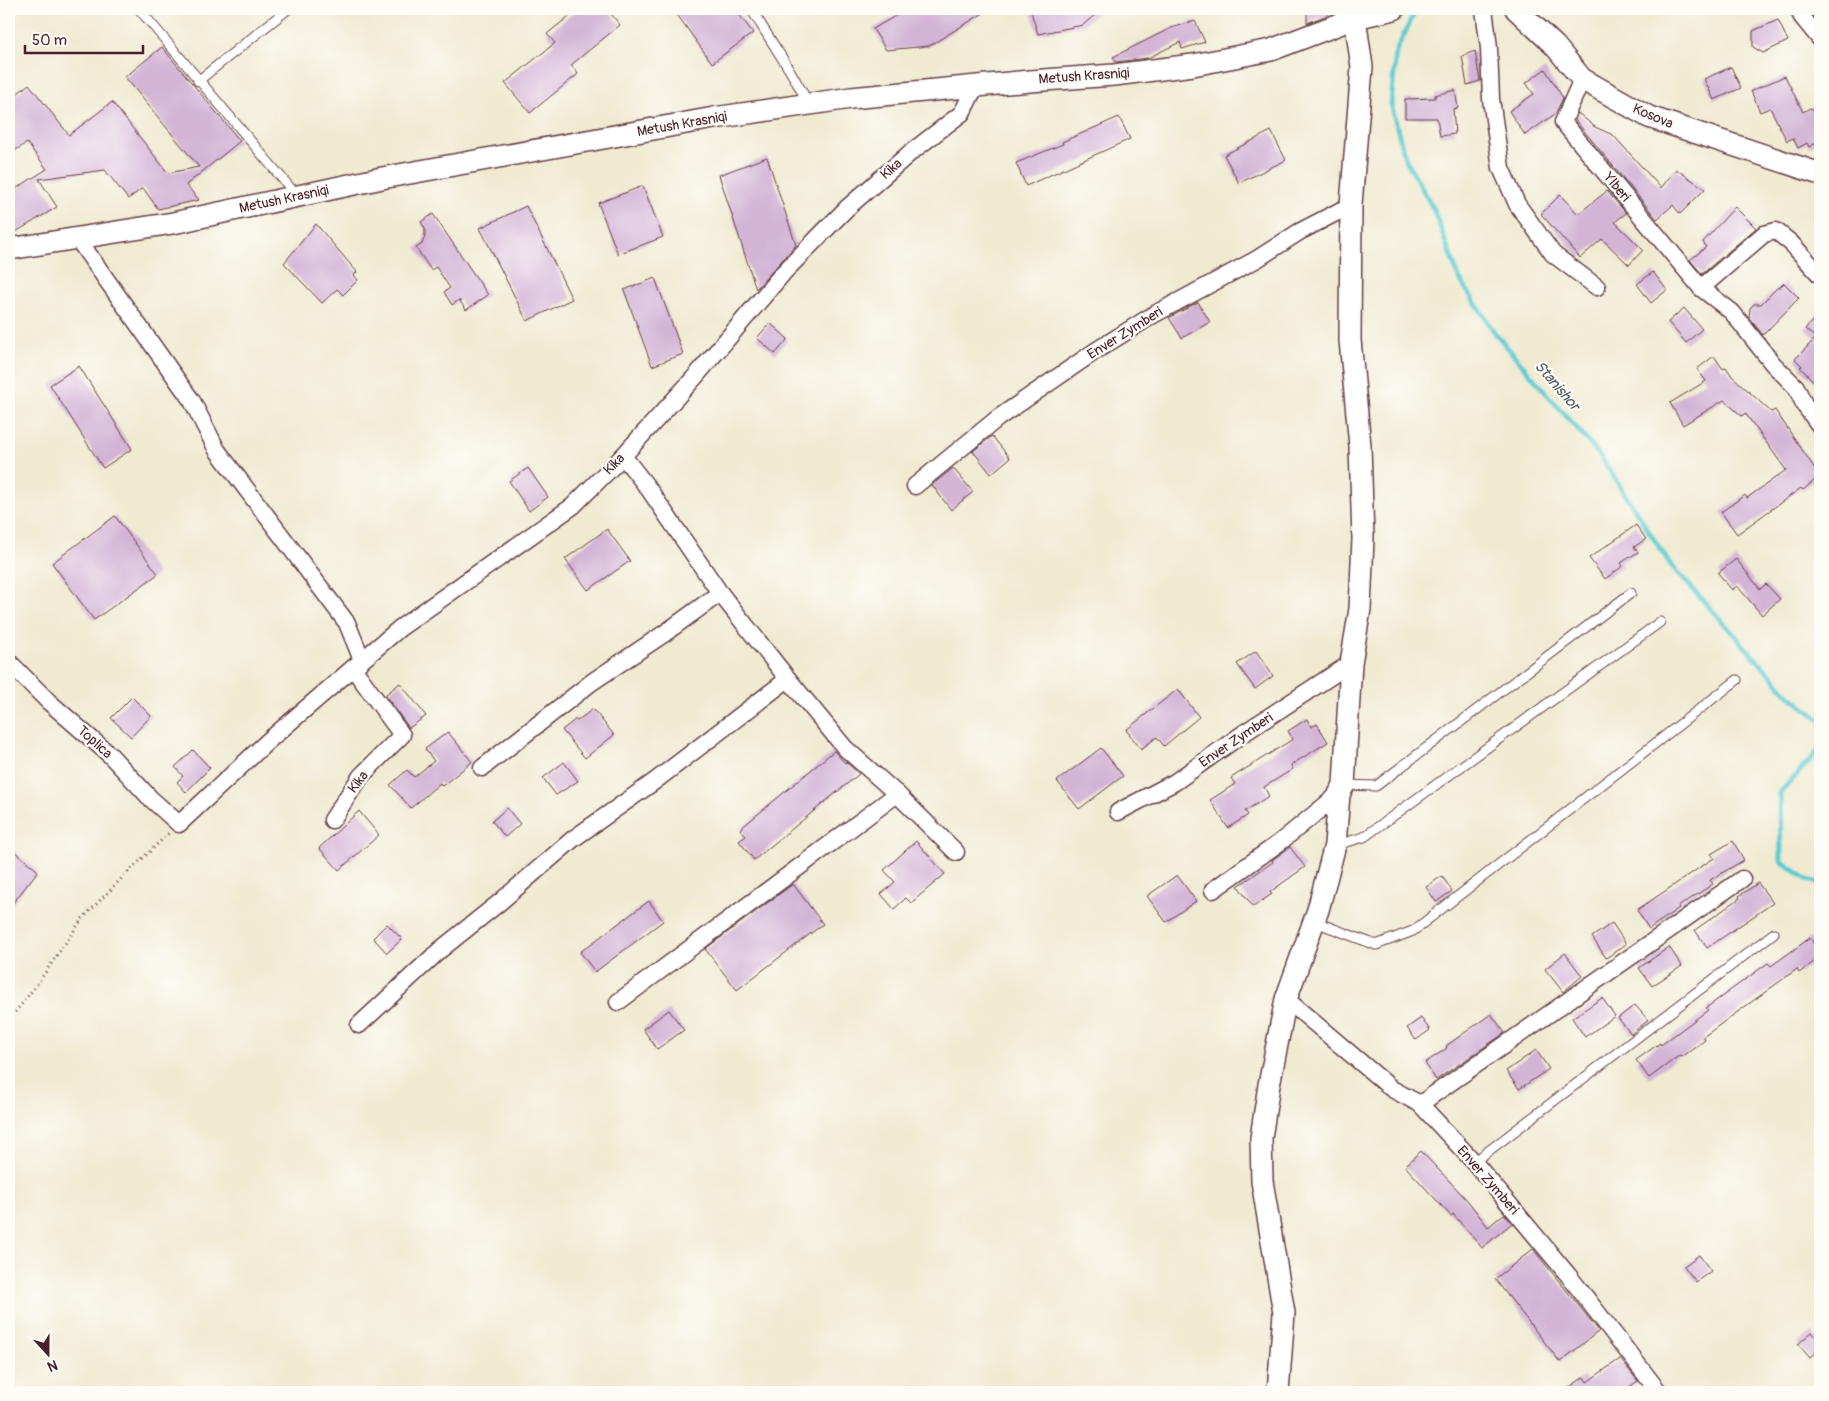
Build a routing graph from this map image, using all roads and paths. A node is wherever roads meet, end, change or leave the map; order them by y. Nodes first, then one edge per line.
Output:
1 (139, 9) edge
2 (288, 9) edge
3 (750, 9) edge
4 (1394, 9) edge
5 (1484, 9) edge
6 (1516, 9) edge
7 (1798, 9) edge
8 (1353, 13) edge
9 (1820, 39) edge
10 (1582, 78) junction
11 (198, 80) junction
12 (976, 85) junction
13 (809, 104) junction
14 (1820, 174) edge
15 (298, 197) junction
16 (1351, 205) junction
17 (77, 238) junction
18 (9, 249) edge
19 (1820, 275) edge
20 (1597, 287) dead end
21 (1701, 288) junction
22 (1820, 426) edge
23 (623, 456) junction
24 (915, 486) dead end
25 (720, 593) junction
26 (1631, 593) dead end
27 (1660, 622) dead end
28 (9, 662) edge
29 (1350, 663) junction
30 (357, 664) junction
31 (788, 680) junction
32 (1737, 680) dead end
33 (482, 768) dead end
34 (1341, 790) junction
35 (896, 794) junction
36 (1118, 812) dead end
37 (332, 820) dead end
38 (179, 824) junction
39 (1335, 845) junction
40 (956, 852) dead end
41 (1742, 879) dead end
42 (1214, 890) dead end
43 (1314, 921) junction
44 (1774, 933) dead end
45 (1286, 999) junction
46 (618, 1002) dead end
47 (9, 1020) edge
48 (359, 1025) dead end
49 (1420, 1104) junction
50 (1474, 1162) junction
51 (1278, 1392) edge
52 (1659, 1392) edge

1 - 11 lane
2 - 11 lane
3 - 13 lane
4 - 8 street
5 - 20 street
6 - 10 street, Kosova
7 - 9 street
8 - 12 street, Metush Krasniqi
8 - 16 street
10 - 14 street, Kosova
10 - 21 street, Ylberi
11 - 15 lane
12 - 13 street, Metush Krasniqi
12 - 23 street, Kika
13 - 15 street, Metush Krasniqi
15 - 17 street, Metush Krasniqi
16 - 24 street, Enver Zymberi
16 - 29 street
17 - 18 street, Metush Krasniqi
17 - 30 street
19 - 21 street
21 - 22 street, Ylberi
23 - 25 street
23 - 30 street, Kika
25 - 31 street
25 - 33 street
26 - 34 lane
27 - 39 lane
28 - 38 street, Toplica
29 - 34 street
29 - 36 street, Enver Zymberi
30 - 37 street, Kika
30 - 38 street
31 - 35 street
31 - 48 street
32 - 43 lane
34 - 39 street
34 - 42 street
35 - 40 street
35 - 46 street
38 - 47 path
39 - 43 street
41 - 49 street
43 - 45 street
44 - 50 lane
45 - 49 street, Enver Zymberi
45 - 51 street
49 - 50 street, Enver Zymberi
50 - 52 street, Enver Zymberi

